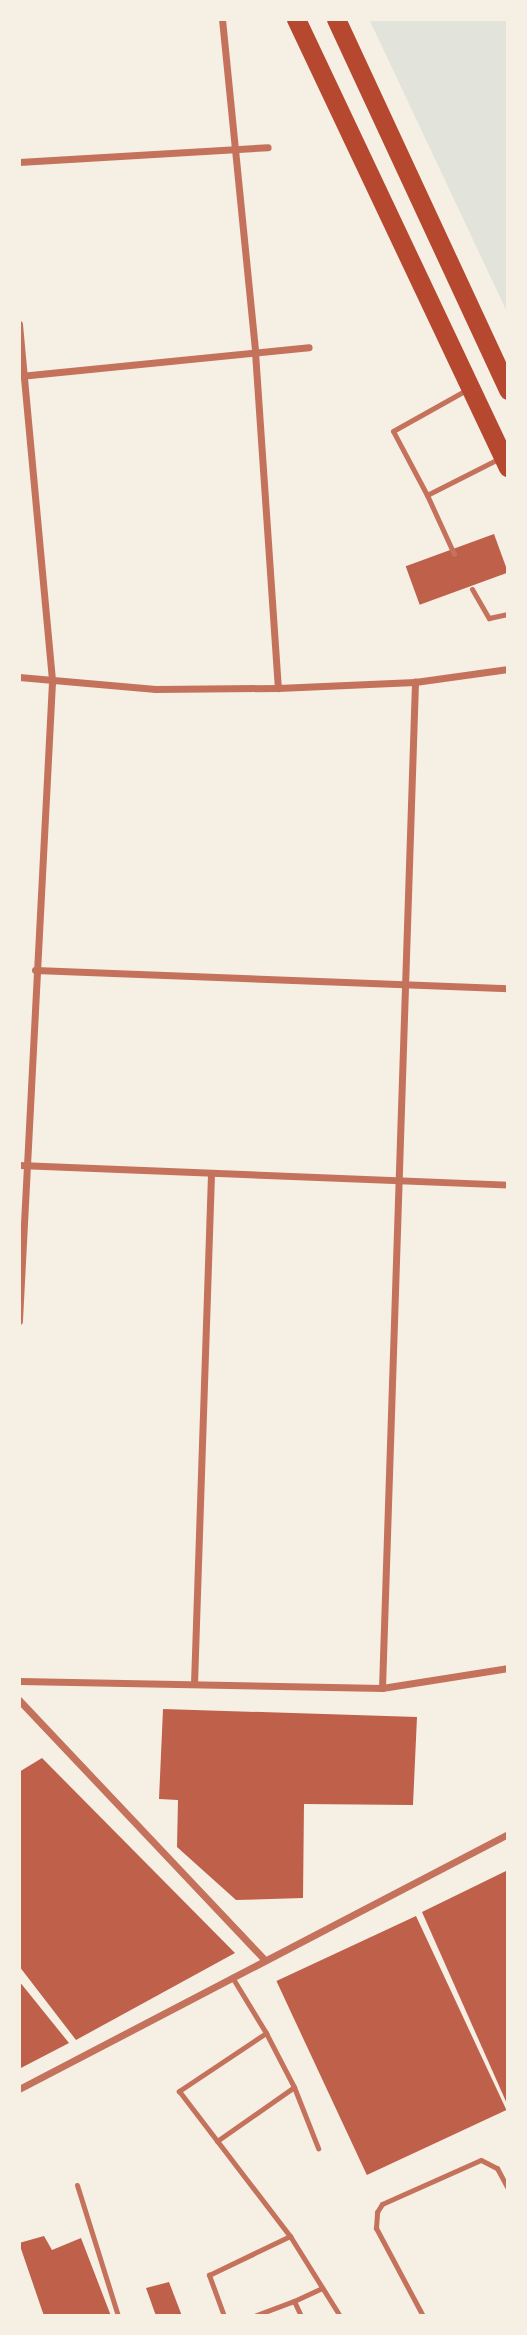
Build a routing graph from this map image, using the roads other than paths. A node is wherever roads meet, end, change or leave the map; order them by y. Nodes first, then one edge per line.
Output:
1 (222, 19) edge
2 (296, 19) edge
3 (336, 19) edge
4 (268, 147) dead end
5 (235, 149) junction
6 (19, 162) edge
7 (19, 324) edge
8 (309, 347) dead end
9 (255, 352) junction
10 (22, 375) edge
11 (470, 388) junction
12 (508, 390) edge
13 (505, 462) edge
14 (427, 495) junction
15 (454, 554) dead end
16 (472, 589) dead end
17 (508, 614) edge
18 (508, 669) edge
19 (19, 677) edge
20 (52, 682) junction
21 (415, 682) junction
22 (278, 688) junction
23 (35, 970) junction
24 (404, 986) junction
25 (508, 988) edge
26 (22, 1165) edge
27 (211, 1174) junction
28 (399, 1180) junction
29 (508, 1185) edge
30 (19, 1321) edge
31 (508, 1668) edge
32 (19, 1681) edge
33 (194, 1684) junction
34 (382, 1688) junction
35 (19, 1700) edge
36 (508, 1834) edge
37 (265, 1959) junction
38 (232, 1977) junction
39 (266, 2033) junction
40 (294, 2087) junction
41 (19, 2089) edge
42 (217, 2141) junction
43 (318, 2148) dead end
44 (77, 2185) dead end
45 (508, 2189) edge
46 (290, 2236) junction
47 (322, 2288) junction
48 (294, 2301) junction
49 (118, 2316) edge
50 (224, 2316) edge
51 (254, 2316) edge
52 (301, 2316) edge
53 (340, 2316) edge
54 (424, 2316) edge

1 - 5 street
2 - 11 highway
3 - 12 highway
4 - 5 street
5 - 6 street
5 - 9 street
7 - 10 street
8 - 9 street
9 - 10 street
9 - 22 street
10 - 20 street
11 - 13 highway
11 - 14 lane
13 - 14 lane
14 - 15 lane
16 - 17 lane
18 - 21 street
19 - 20 street
20 - 22 street
20 - 23 street
21 - 22 street
21 - 24 street
23 - 24 street
23 - 26 street
24 - 25 street
24 - 28 street
26 - 27 street
26 - 30 street
27 - 28 street
27 - 33 street
28 - 29 street
28 - 34 street
31 - 34 street
32 - 33 street
33 - 34 street
35 - 37 street
36 - 37 street
37 - 38 street
38 - 39 lane
38 - 41 street
39 - 40 lane
39 - 42 lane
40 - 42 lane
40 - 43 lane
42 - 46 lane
44 - 49 lane
45 - 54 lane
46 - 47 lane
46 - 50 lane
47 - 48 lane
47 - 53 lane
48 - 51 lane
48 - 52 lane

